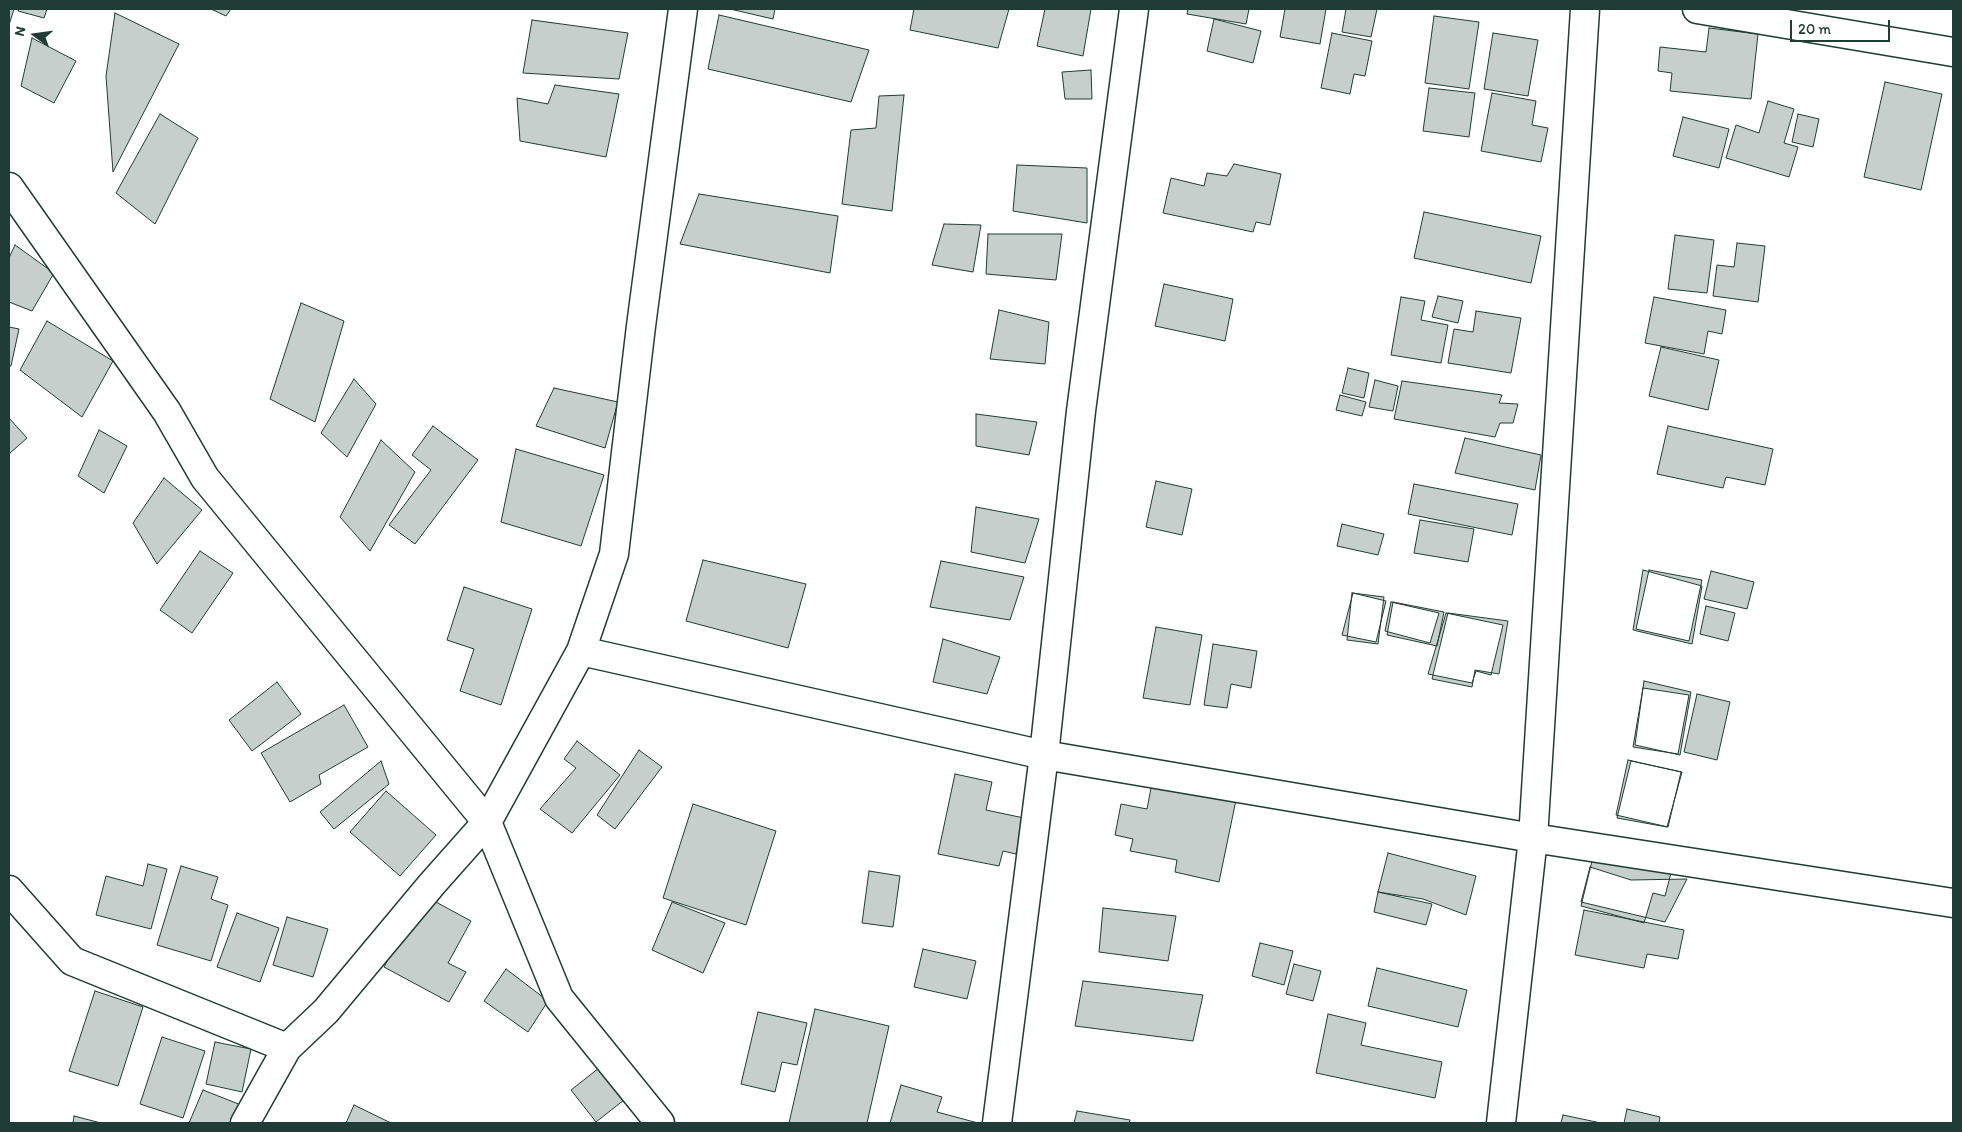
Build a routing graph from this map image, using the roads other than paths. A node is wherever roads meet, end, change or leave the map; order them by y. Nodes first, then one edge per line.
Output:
1 (683, 9) edge
2 (1134, 9) edge
3 (1585, 9) edge
4 (1697, 9) edge
5 (1953, 52) edge
6 (9, 188) edge
7 (581, 651) junction
8 (1044, 755) junction
9 (488, 822) junction
10 (1533, 838) junction
11 (9, 890) edge
12 (1953, 903) edge
13 (287, 1048) junction
14 (245, 1123) edge
15 (660, 1123) edge
16 (997, 1123) edge
17 (1501, 1123) edge

1 - 7 street
2 - 8 street
3 - 10 street
4 - 5 street
6 - 9 street
7 - 8 street
7 - 9 street
8 - 10 street
8 - 16 street
9 - 13 street
9 - 15 street
10 - 12 street
10 - 17 street
11 - 13 street
13 - 14 street

